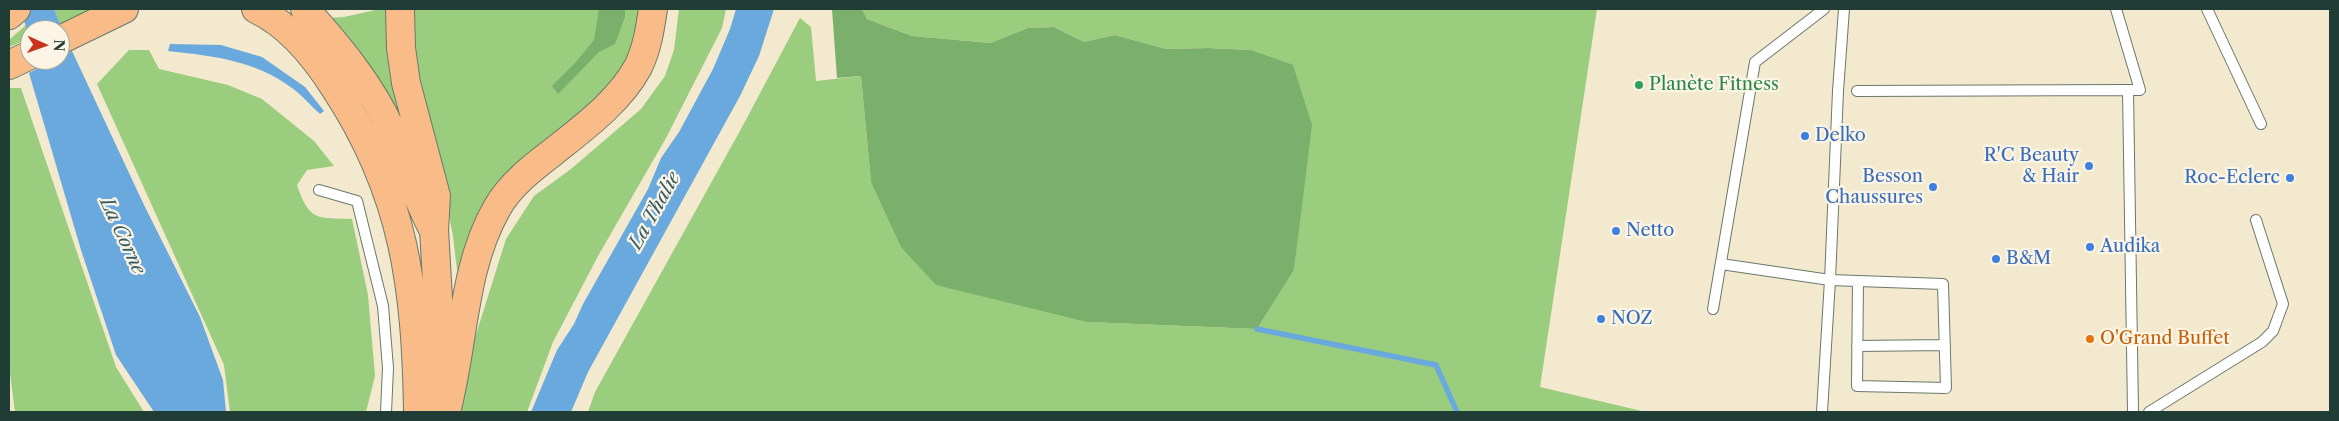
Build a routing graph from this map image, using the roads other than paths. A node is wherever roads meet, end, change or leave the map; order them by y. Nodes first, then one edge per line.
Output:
1 (16, 9) edge
2 (256, 9) edge
3 (305, 9) edge
4 (400, 9) edge
5 (653, 9) edge
6 (1824, 9) edge
7 (1844, 9) edge
8 (2116, 9) edge
9 (2207, 9) edge
10 (125, 10) edge
11 (9, 15) edge
12 (70, 35) edge
13 (2128, 90) junction
14 (1857, 91) dead end
15 (2260, 124) dead end
16 (319, 190) dead end
17 (2256, 220) dead end
18 (434, 230) junction
19 (1721, 264) junction
20 (1830, 280) junction
21 (1858, 281) junction
22 (1713, 309) dead end
23 (1945, 345) junction
24 (1857, 346) junction
25 (386, 412) edge
26 (418, 412) edge
27 (434, 412) edge
28 (446, 412) edge
29 (1822, 412) edge
30 (2133, 412) edge
31 (2149, 412) edge

1 - 11 main road
2 - 26 main road
3 - 18 main road
4 - 18 main road
5 - 28 main road
6 - 19 lane
7 - 20 lane
8 - 13 lane
9 - 15 lane
10 - 12 main road
13 - 14 lane
13 - 30 lane
16 - 25 lane
17 - 31 lane
18 - 27 main road
19 - 20 lane
19 - 22 lane
20 - 21 lane
20 - 29 lane
21 - 23 lane
21 - 24 lane
23 - 24 lane
23 - 24 lane

